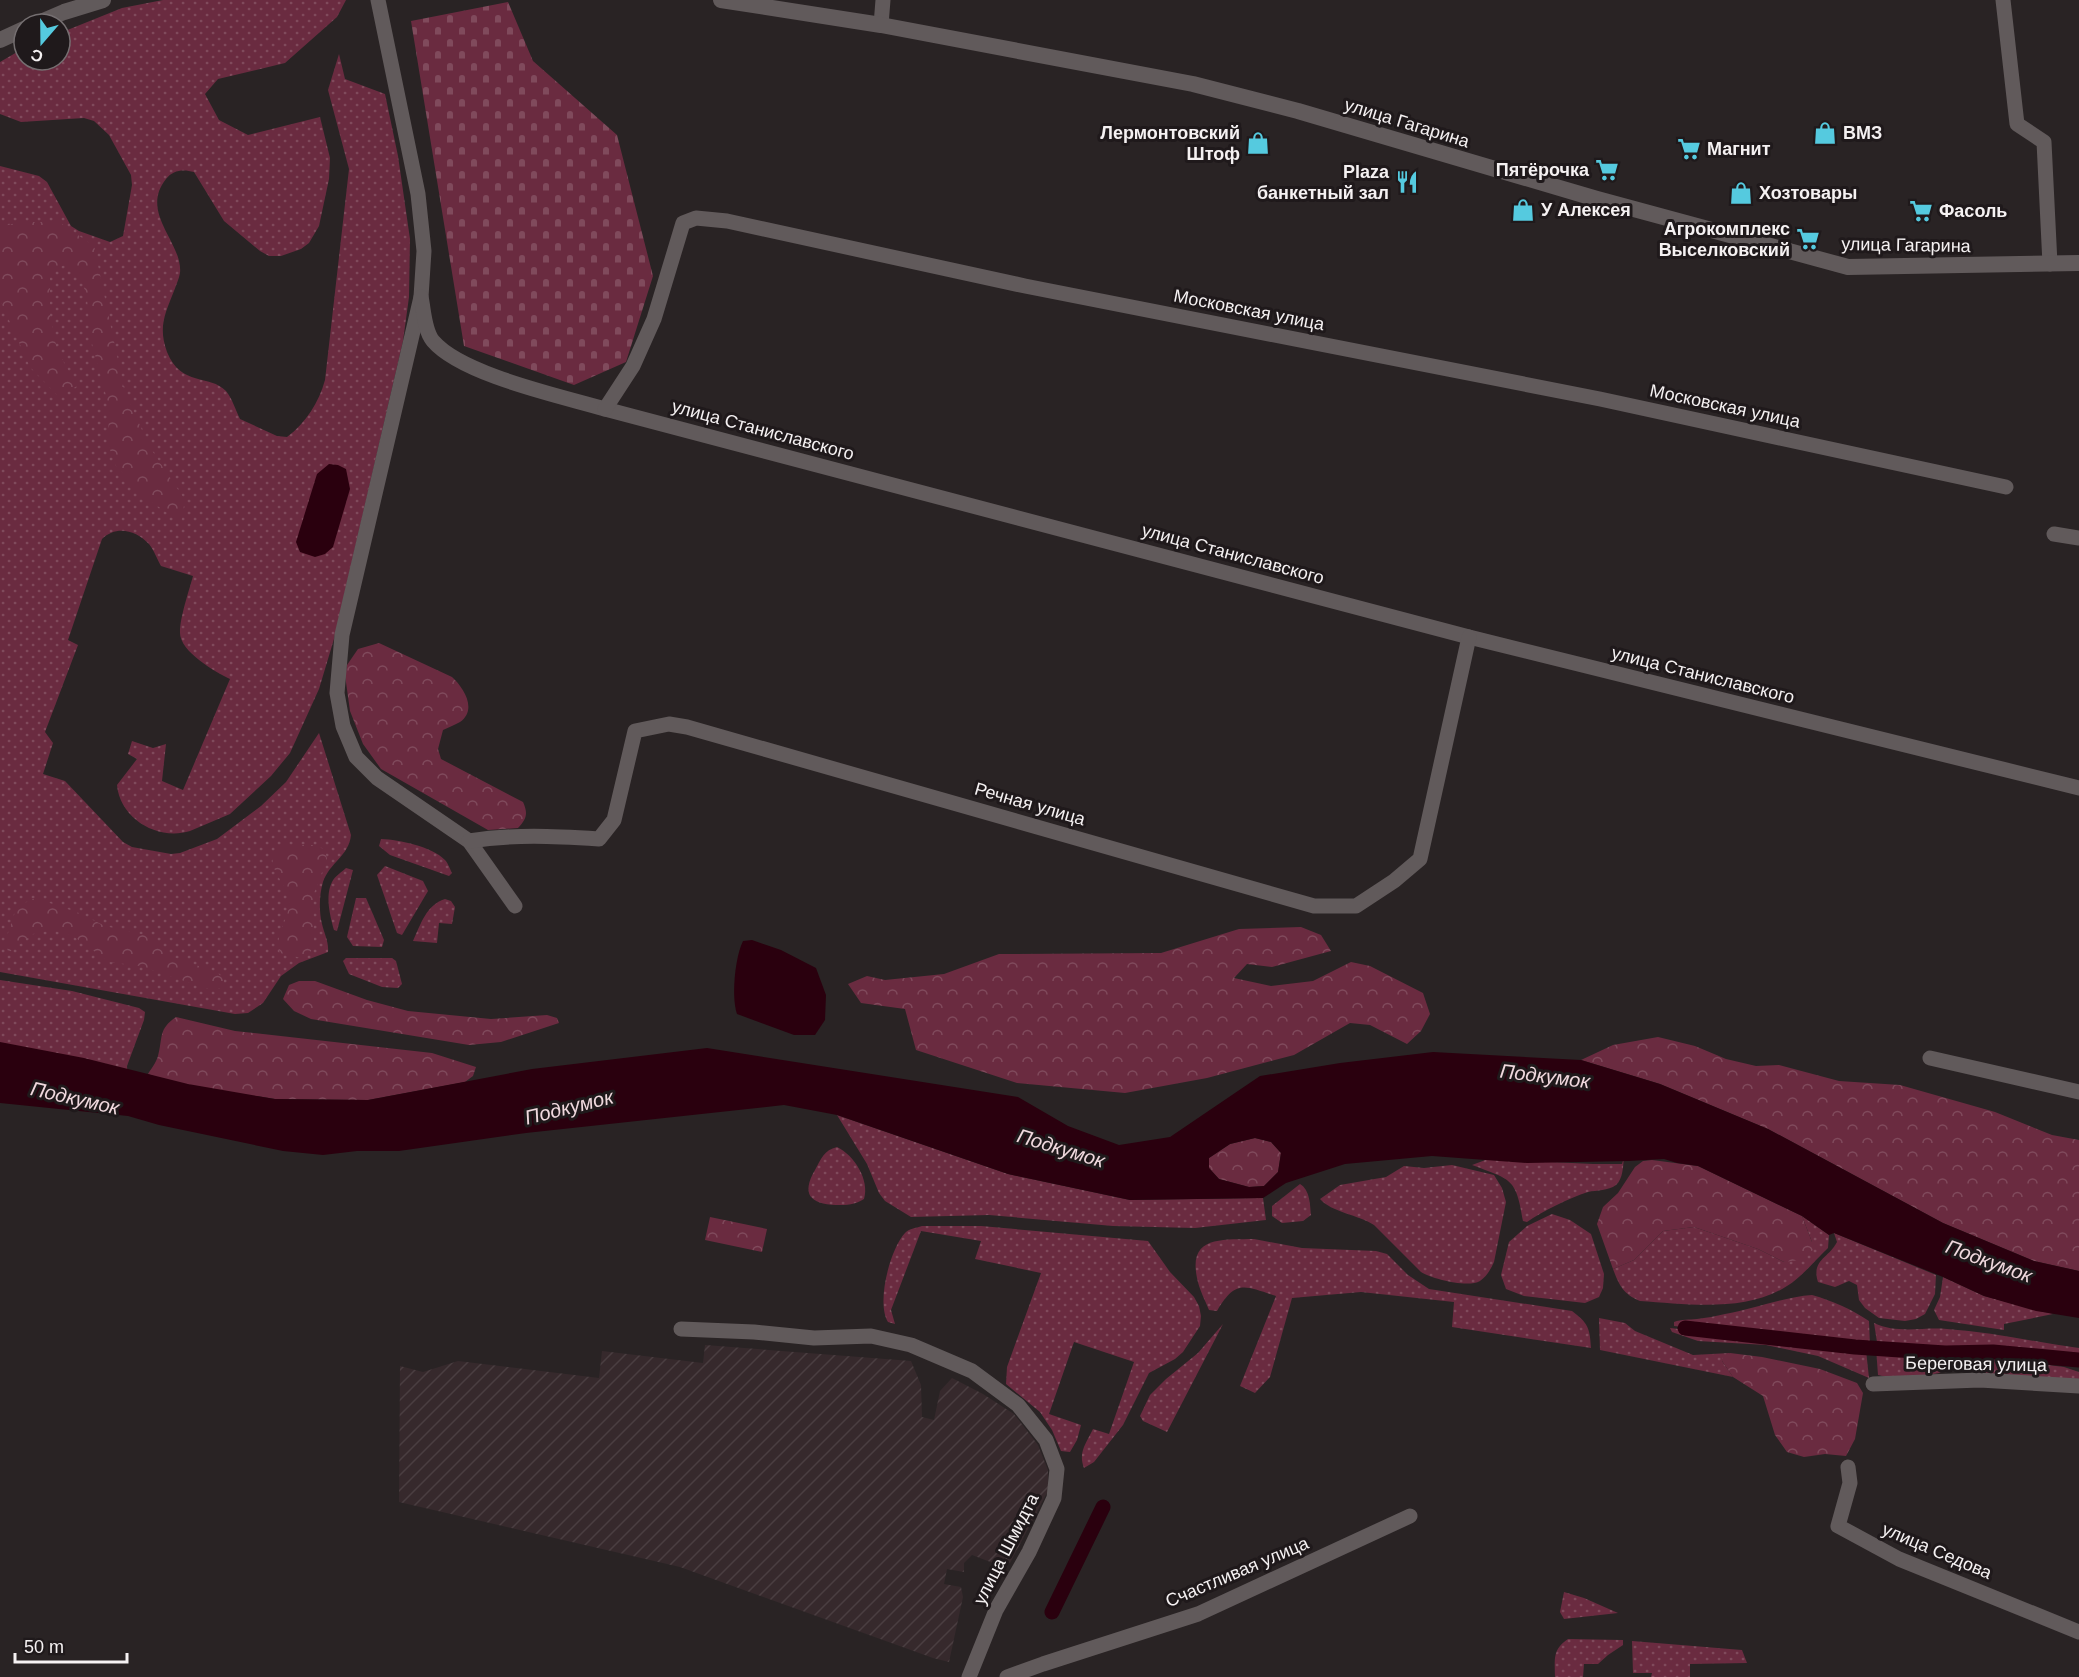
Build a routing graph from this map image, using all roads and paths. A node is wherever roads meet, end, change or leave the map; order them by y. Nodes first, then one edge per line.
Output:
1 (104, 0) edge
2 (378, 0) edge
3 (721, 0) edge
4 (883, 0) edge
5 (2003, 0) edge
6 (64, 12) edge
7 (881, 25) junction
8 (2079, 263) edge
9 (2050, 264) junction
10 (422, 297) junction
11 (605, 409) junction
12 (2006, 487) dead end
13 (2054, 534) dead end
14 (2079, 538) edge
15 (1469, 637) junction
16 (2079, 788) edge
17 (469, 841) junction
18 (515, 906) dead end
19 (1930, 1058) dead end
20 (2079, 1092) edge
21 (681, 1329) dead end
22 (1873, 1384) dead end
23 (2079, 1386) edge
24 (1848, 1467) dead end
25 (1410, 1516) dead end
26 (2079, 1632) edge
27 (969, 1677) edge
28 (1007, 1677) edge

1 - 6 street
2 - 10 street
3 - 7 street, улица Гагарина
4 - 7 street
5 - 9 street
7 - 9 street, улица Гагарина
8 - 9 street, улица Гагарина
10 - 11 street, улица Станиславского
10 - 17 street
11 - 12 street, Московская улица
11 - 15 street, улица Станиславского
13 - 14 street
15 - 16 street, улица Станиславского
15 - 17 street, Речная улица
17 - 18 street
19 - 20 street
21 - 27 street, улица Шмидта
22 - 23 street, Береговая улица
24 - 26 street, улица Седова
25 - 28 street, Счастливая улица

